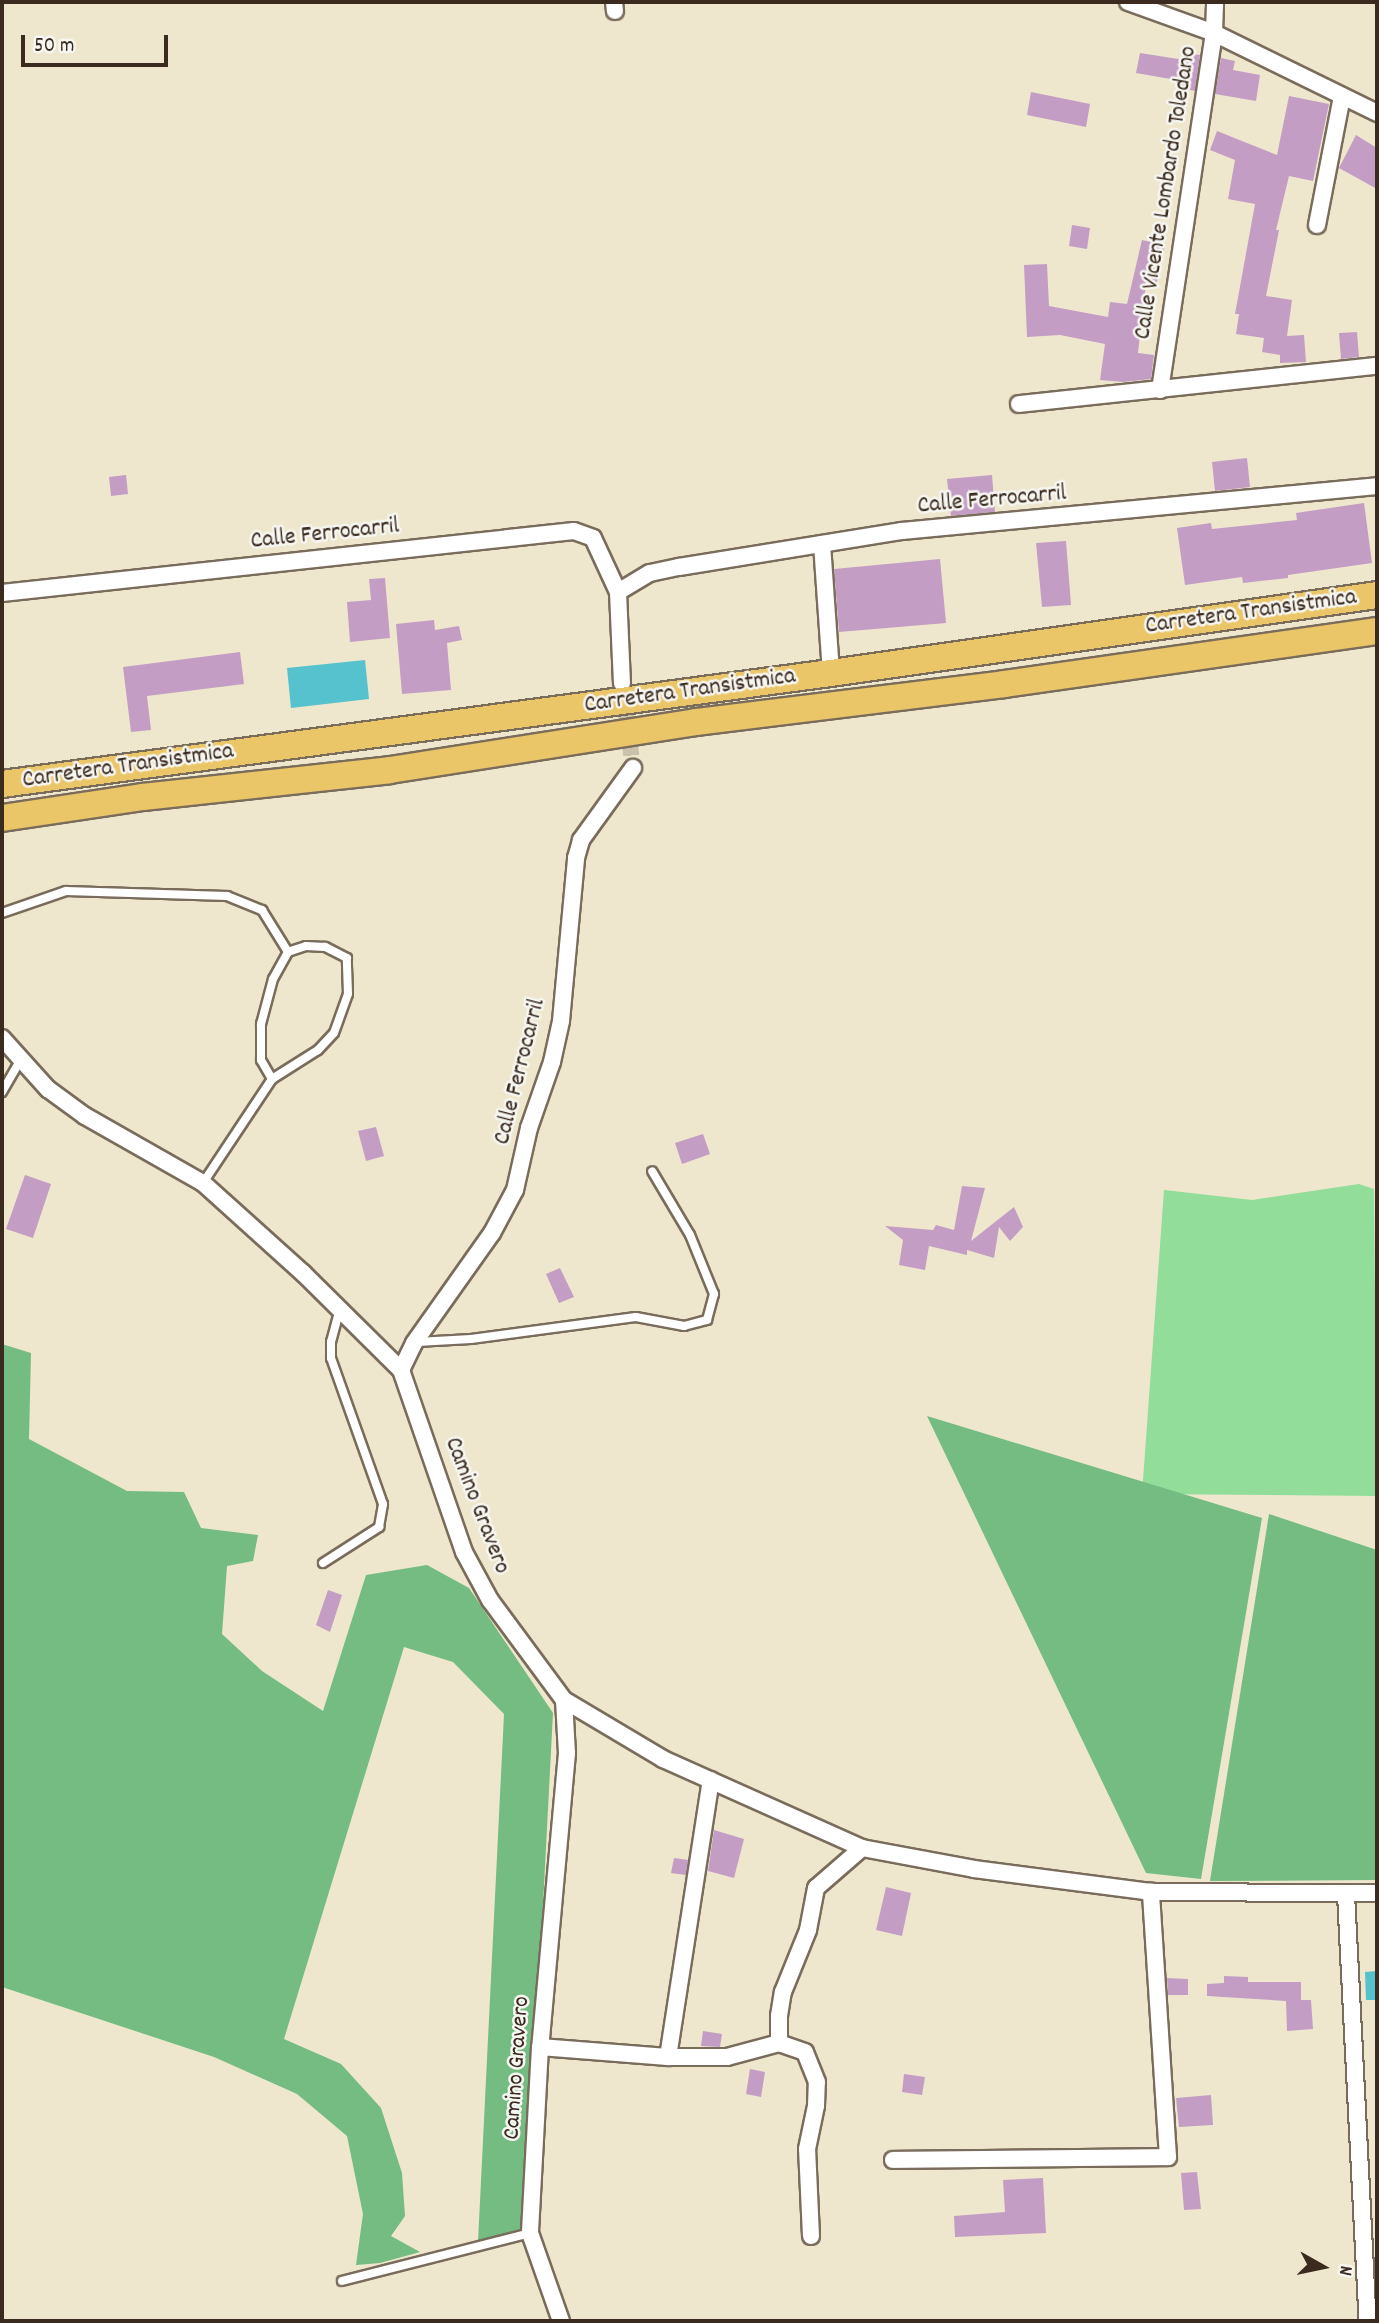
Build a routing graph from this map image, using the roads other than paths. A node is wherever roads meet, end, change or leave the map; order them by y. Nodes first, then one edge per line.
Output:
1 (1128, 2) edge
2 (1215, 2) edge
3 (1214, 33) junction
4 (1342, 96) junction
5 (1377, 113) edge
6 (1317, 225) dead end
7 (1377, 366) edge
8 (1160, 390) junction
9 (1019, 404) dead end
10 (1377, 486) edge
11 (822, 544) junction
12 (618, 592) junction
13 (2, 593) edge
14 (1377, 595) edge
15 (1377, 631) edge
16 (831, 673) junction
17 (622, 683) tunnel mouth
18 (633, 768) tunnel mouth
19 (7, 786) edge
20 (2, 818) edge
21 (2, 913) edge
22 (288, 952) junction
23 (2, 1038) edge
24 (22, 1058) junction
25 (272, 1079) junction
26 (2, 1092) edge
27 (652, 1171) dead end
28 (203, 1183) junction
29 (340, 1309) junction
30 (414, 1343) junction
31 (401, 1370) junction
32 (323, 1563) dead end
33 (564, 1700) junction
34 (711, 1780) junction
35 (862, 1848) junction
36 (1151, 1892) junction
37 (1346, 1894) junction
38 (1377, 1894) edge
39 (779, 2043) junction
40 (540, 2047) junction
41 (668, 2057) junction
42 (893, 2160) dead end
43 (530, 2232) junction
44 (811, 2236) dead end
45 (1370, 2242) edge
46 (342, 2281) dead end
47 (561, 2321) edge
48 (1367, 2321) edge

1 - 3 street
2 - 3 street, Calle Vicente Lombardo Toledano
3 - 4 street
3 - 8 street, Calle Vicente Lombardo Toledano
4 - 5 street
4 - 6 street
7 - 8 street
8 - 9 street
10 - 11 street, Calle Ferrocarril
11 - 12 street, Calle Ferrocarril
11 - 16 street
12 - 13 street, Calle Ferrocarril
12 - 17 street, Calle Ferrocarril
14 - 16 main road, Carretera Transistmica
15 - 20 main road, Carretera Transistmica
16 - 19 main road, Carretera Transistmica
18 - 30 street, Calle Ferrocarril
21 - 22 lane
22 - 25 lane
22 - 25 lane
23 - 24 street, Camino Gravero
24 - 26 lane
24 - 28 street, Camino Gravero
25 - 28 lane
27 - 30 lane
28 - 29 street, Camino Gravero
29 - 31 street, Camino Gravero
29 - 32 lane
30 - 31 street, Calle Ferrocarril
31 - 33 street, Camino Gravero
33 - 34 street
33 - 40 street, Camino Gravero
34 - 35 street
34 - 41 street
35 - 36 street
35 - 39 street
36 - 37 street
36 - 42 street
37 - 38 street
37 - 45 street
39 - 41 street
39 - 44 street
40 - 41 street
40 - 43 street, Camino Gravero
43 - 46 lane
43 - 47 street, Camino Gravero
45 - 48 street

